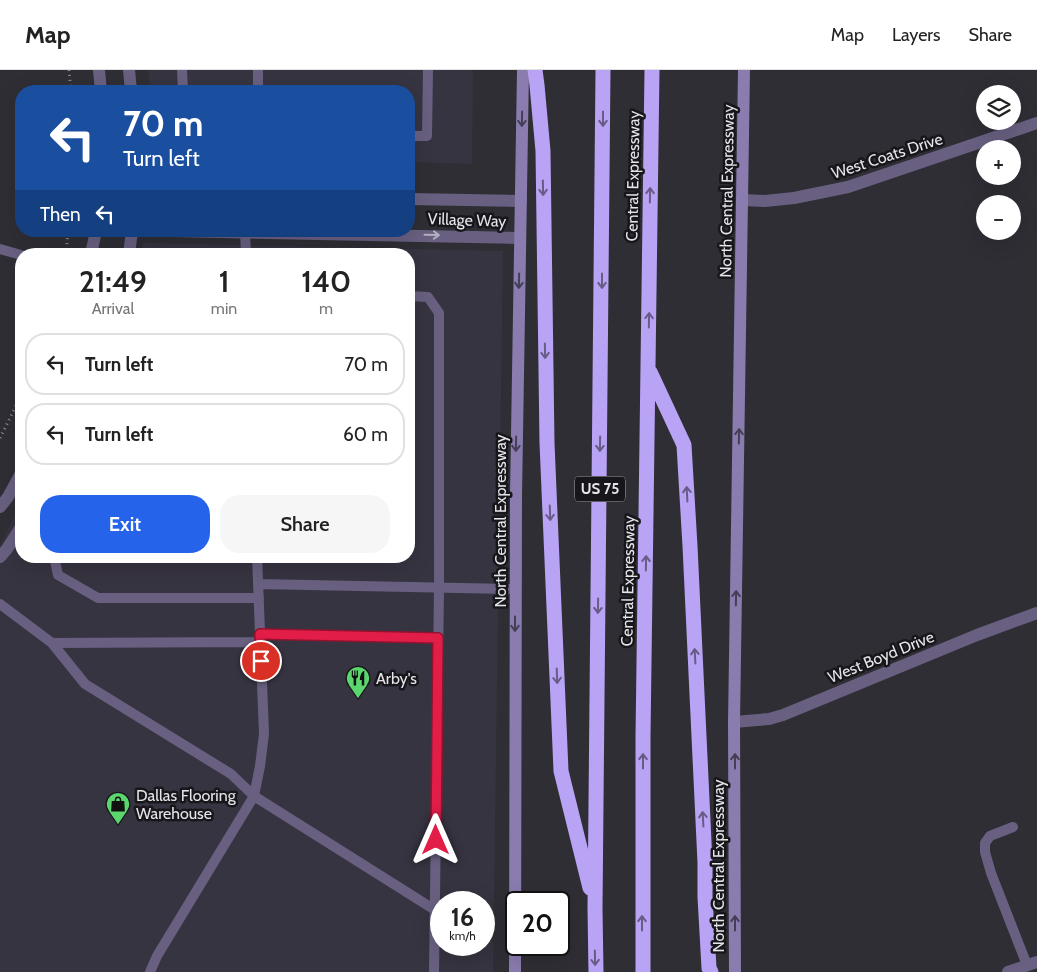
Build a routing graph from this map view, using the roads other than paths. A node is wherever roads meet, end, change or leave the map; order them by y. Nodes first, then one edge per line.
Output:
1 (99, 70) edge
2 (128, 70) edge
3 (182, 70) edge
4 (258, 70) edge
5 (428, 70) edge
6 (524, 70) edge
7 (535, 70) edge
8 (603, 70) edge
9 (652, 70) edge
10 (744, 70) edge
11 (100, 85) edge
12 (130, 85) edge
13 (183, 85) edge
14 (258, 85) edge
15 (1037, 123) edge
16 (415, 136) edge
17 (415, 198) edge
18 (743, 200) junction
19 (520, 201) junction
20 (415, 235) edge
21 (520, 238) junction
22 (0, 249) edge
23 (15, 253) edge
24 (415, 296) edge
25 (648, 369) junction
26 (15, 484) edge
27 (0, 507) edge
28 (15, 536) edge
29 (0, 557) edge
30 (55, 563) edge
31 (257, 563) edge
32 (258, 584) junction
33 (439, 588) junction
34 (515, 589) junction
35 (259, 598) junction
36 (2, 610) edge
37 (1037, 613) edge
38 (260, 638) junction
39 (438, 638) junction
40 (52, 643) junction
41 (734, 722) junction
42 (254, 796) junction
43 (1013, 827) dead end
44 (435, 891) edge
45 (430, 907) edge
46 (595, 909) junction
47 (434, 956) edge
48 (1032, 963) edge
49 (150, 972) edge
50 (434, 972) edge
51 (515, 972) edge
52 (596, 972) edge
53 (643, 972) edge
54 (711, 972) edge
55 (735, 972) edge
56 (1008, 972) edge

1 - 11 street
2 - 12 street
3 - 13 lane
4 - 14 lane
5 - 16 lane
6 -> 19 main road, North Central Expressway
7 -> 46 highway
8 -> 46 highway, Central Expressway / US 75
25 -> 9 highway, Central Expressway / US 75
10 - 18 main road, North Central Expressway
15 - 18 street, West Coats Drive
17 - 19 street, Village Way
41 -> 18 main road, North Central Expressway
19 - 21 main road, North Central Expressway
20 -> 21 street, Village Way
21 -> 34 main road, North Central Expressway
22 - 23 lane
24 - 33 lane
53 -> 25 highway, Central Expressway / US 75
54 -> 25 highway
26 - 27 street
28 - 29 street
30 - 35 lane
31 - 32 lane
32 - 33 lane
32 - 35 lane
33 - 34 lane
33 - 39 lane
34 -> 51 main road, North Central Expressway
35 - 38 lane
36 - 40 lane
37 - 41 street, West Boyd Drive
38 - 39 lane
38 - 40 lane
38 - 42 lane
39 - 44 lane
40 - 42 lane
55 -> 41 main road, North Central Expressway
42 - 45 lane
42 - 49 lane
43 - 48 lane
46 -> 52 highway, Central Expressway / US 75
47 - 50 lane
48 - 56 street

